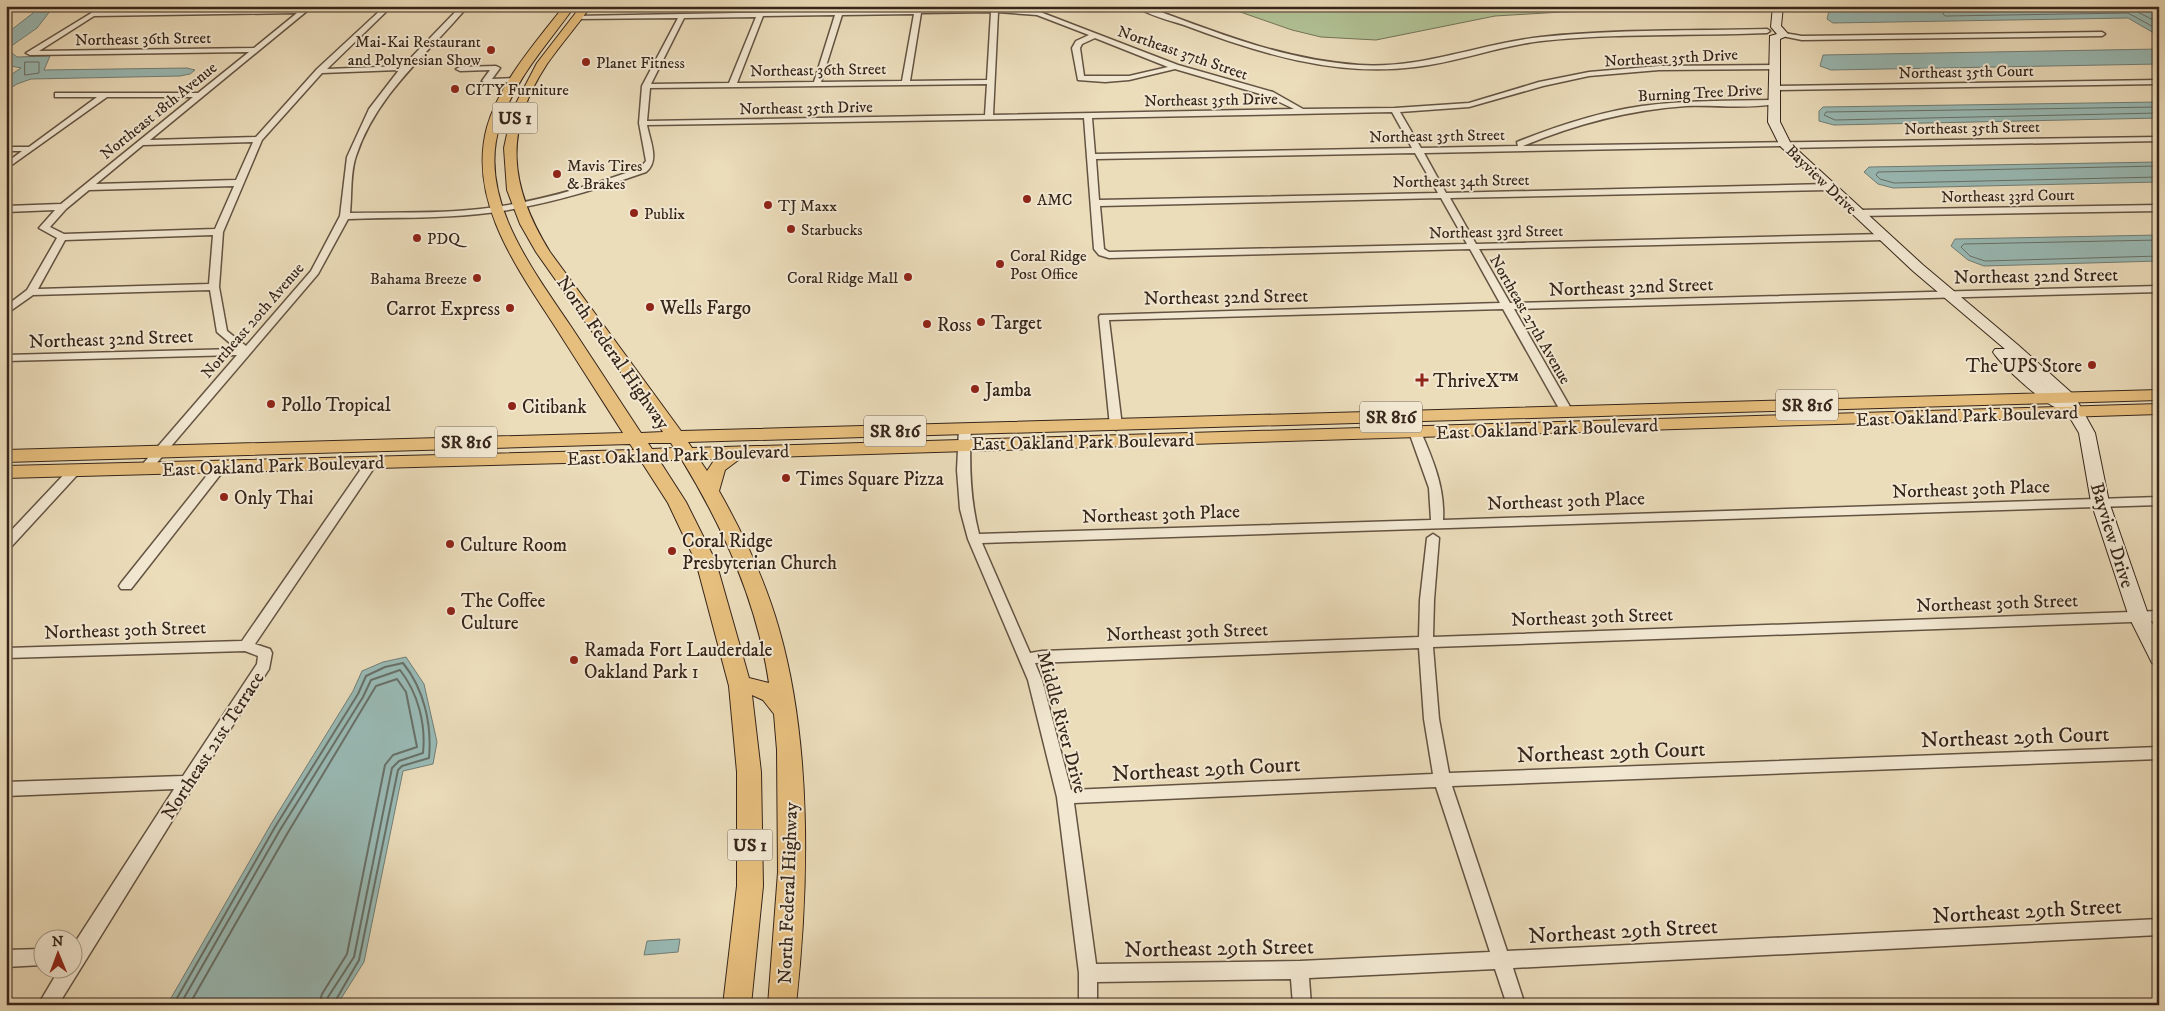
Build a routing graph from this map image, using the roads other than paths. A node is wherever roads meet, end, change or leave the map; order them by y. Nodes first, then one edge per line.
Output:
1 (389, 6) edge
2 (465, 6) edge
3 (586, 6) edge
4 (1138, 6) edge
5 (1778, 6) edge
6 (995, 8) edge
7 (307, 9) edge
8 (568, 9) edge
9 (918, 12) junction
10 (838, 14) junction
11 (760, 15) junction
12 (682, 16) junction
13 (577, 18) junction
14 (558, 21) junction
15 (570, 28) junction
16 (1774, 33) junction
17 (2102, 34) dead end
18 (1093, 36) junction
19 (256, 50) junction
20 (1175, 67) junction
21 (1775, 67) junction
22 (405, 68) junction
23 (460, 69) dead end
24 (320, 70) junction
25 (514, 80) junction
26 (906, 82) junction
27 (991, 82) junction
28 (2159, 82) edge
29 (733, 83) junction
30 (818, 83) junction
31 (646, 86) junction
32 (1774, 88) junction
33 (527, 90) junction
34 (58, 95) dead end
35 (201, 95) junction
36 (104, 96) junction
37 (1772, 102) junction
38 (1302, 110) junction
39 (1395, 110) junction
40 (1088, 116) junction
41 (989, 117) junction
42 (643, 123) junction
43 (258, 139) junction
44 (2159, 139) edge
45 (141, 143) junction
46 (1785, 144) junction
47 (1517, 148) junction
48 (6, 149) edge
49 (31, 149) junction
50 (1418, 150) junction
51 (1090, 157) junction
52 (6, 167) edge
53 (238, 183) junction
54 (87, 187) junction
55 (1828, 187) junction
56 (1444, 195) junction
57 (1095, 203) junction
58 (518, 206) junction
59 (63, 207) junction
60 (2159, 208) edge
61 (6, 209) edge
62 (496, 210) junction
63 (1858, 213) junction
64 (345, 216) junction
65 (218, 232) junction
66 (62, 236) junction
67 (1884, 237) junction
68 (1473, 247) junction
69 (214, 286) junction
70 (2159, 290) edge
71 (31, 292) junction
72 (1945, 295) junction
73 (548, 303) junction
74 (1508, 307) junction
75 (585, 310) junction
76 (6, 312) edge
77 (557, 318) junction
78 (607, 341) junction
79 (247, 352) junction
80 (6, 358) edge
81 (2159, 395) edge
82 (2049, 398) junction
83 (2071, 405) junction
84 (2159, 409) edge
85 (1571, 420) junction
86 (1150, 425) junction
87 (1116, 426) junction
88 (1415, 432) junction
89 (965, 437) junction
90 (634, 438) junction
91 (674, 438) junction
92 (1132, 440) junction
93 (1096, 441) junction
94 (420, 444) junction
95 (160, 451) junction
96 (739, 452) junction
97 (686, 454) junction
98 (648, 455) junction
99 (6, 456) edge
100 (380, 462) junction
101 (220, 467) junction
102 (145, 469) junction
103 (75, 470) junction
104 (6, 472) edge
105 (710, 490) junction
106 (2159, 500) edge
107 (2100, 502) junction
108 (1435, 530) junction
109 (974, 539) junction
110 (6, 544) edge
111 (126, 586) dead end
112 (2159, 616) edge
113 (2139, 617) junction
114 (1425, 642) junction
115 (246, 646) junction
116 (6, 653) edge
117 (2159, 658) edge
118 (1027, 659) junction
119 (740, 686) junction
120 (784, 712) junction
121 (2159, 753) edge
122 (1442, 780) junction
123 (187, 782) junction
124 (6, 789) edge
125 (1065, 797) junction
126 (2159, 927) edge
127 (82, 947) edge
128 (32, 958) edge
129 (6, 959) edge
130 (1501, 960) junction
131 (1300, 970) junction
132 (1088, 973) junction
133 (63, 978) edge
134 (47, 1005) edge
135 (737, 1005) edge
136 (782, 1005) edge
137 (1088, 1005) edge
138 (1302, 1005) edge
139 (1516, 1005) edge

1 - 24 street
2 - 22 street, Northeast 20th Avenue
3 - 13 main road, North Federal Highway / US 1
4 - 16 street
5 - 16 street, Bayview Drive
6 - 9 street, Northeast 37th Street
6 - 18 street, Northeast 37th Street
6 - 27 street
7 - 19 street, Northeast 18th Avenue
7 - 19 street, Northeast 36th Street
8 - 13 main road
8 - 14 main road, North Federal Highway / US 1
9 - 10 street, Northeast 37th Street
9 - 26 street
10 - 11 street, Northeast 37th Street
10 - 30 street
11 - 12 street, Northeast 37th Street
11 - 29 street
12 - 13 street, Northeast 37th Street
12 - 31 street
13 - 15 main road, North Federal Highway / US 1
14 - 15 main road
14 - 25 main road, North Federal Highway / US 1
15 - 33 main road, North Federal Highway / US 1
16 - 17 street
16 - 21 street, Bayview Drive
18 - 20 street, Northeast 37th Street
18 - 20 street
19 - 35 street, Northeast 18th Avenue
20 - 38 street, Northeast 37th Street
21 - 32 street, Bayview Drive
21 - 39 street, Northeast 35th Drive
22 - 24 street
22 - 64 street, Northeast 20th Avenue
23 - 25 street
24 - 43 street
25 - 33 main road
25 - 62 main road, North Federal Highway / US 1
26 - 27 street, Northeast 36th Street
26 - 30 street, Northeast 36th Street
27 - 41 street
28 - 32 street, Northeast 35th Court
29 - 30 street, Northeast 36th Street
29 - 31 street, Northeast 36th Street
31 - 42 street
32 - 37 street, Bayview Drive
33 - 58 main road, North Federal Highway / US 1
34 - 36 street
35 - 36 street
35 - 45 street, Northeast 18th Avenue
36 - 49 street
37 - 46 street, Bayview Drive
37 - 47 street, Burning Tree Drive
38 - 39 street, Northeast 35th Drive
38 - 40 street, Northeast 35th Drive
39 - 50 street, Northeast 27th Avenue
40 - 41 street, Northeast 35th Drive
40 - 51 street
41 - 42 street, Northeast 35th Drive
42 - 58 street
43 - 45 street
43 - 53 street
44 - 46 street, Northeast 35th Street
45 - 54 street, Northeast 18th Avenue
46 - 47 street, Northeast 35th Street
46 - 55 street, Bayview Drive
47 - 50 street, Northeast 35th Street
48 - 49 street
49 - 52 street
50 - 51 street, Northeast 35th Street
50 - 56 street, Northeast 27th Avenue
51 - 57 street
53 - 54 street
53 - 65 street
54 - 59 street, Northeast 18th Avenue
55 - 56 street, Northeast 34th Street
55 - 63 street, Bayview Drive
56 - 57 street, Northeast 34th Street
56 - 68 street, Northeast 27th Avenue
57 - 68 street, Northeast 33rd Street
58 - 62 street
58 - 75 main road, North Federal Highway / US 1
59 - 61 street
59 - 66 street, Northeast 18th Avenue
60 - 63 street, Northeast 33rd Court
62 - 64 street
62 - 73 main road, North Federal Highway / US 1
63 - 67 street, Bayview Drive
64 - 79 street, Northeast 20th Avenue
65 - 66 street
65 - 69 street
66 - 71 street
67 - 68 street, Northeast 33rd Street
67 - 72 street, Bayview Drive
68 - 74 street, Northeast 27th Avenue
69 - 71 street
69 - 79 street
70 - 72 street, Northeast 32nd Street
71 - 76 street
72 - 74 street, Northeast 32nd Street
72 - 82 street, Bayview Drive
72 - 83 street, Bayview Drive
73 - 75 main road
73 - 77 main road, North Federal Highway / US 1
74 - 85 street, Northeast 27th Avenue
74 - 87 street, Northeast 32nd Street
75 - 78 main road, North Federal Highway / US 1
77 - 78 main road
77 - 90 main road, North Federal Highway / US 1
78 - 91 main road, North Federal Highway / US 1
79 - 80 street, Northeast 32nd Street
79 - 95 street, Northeast 20th Avenue
81 - 83 main road, East Oakland Park Boulevard / SR 816
82 - 83 main road, East Oakland Park Boulevard / SR 816
82 - 85 main road, East Oakland Park Boulevard / SR 816
83 - 84 main road, East Oakland Park Boulevard / SR 816
83 - 85 main road, East Oakland Park Boulevard / SR 816
83 - 107 street, Bayview Drive
85 - 86 main road, East Oakland Park Boulevard / SR 816
85 - 88 main road, East Oakland Park Boulevard / SR 816
86 - 87 main road, East Oakland Park Boulevard / SR 816
86 - 92 main road
87 - 89 main road, East Oakland Park Boulevard / SR 816
87 - 93 main road
88 - 92 main road, East Oakland Park Boulevard / SR 816
88 - 108 street
89 - 91 main road, East Oakland Park Boulevard / SR 816
89 - 93 main road, East Oakland Park Boulevard / SR 816
89 - 96 main road, East Oakland Park Boulevard / SR 816
89 - 109 street, Middle River Drive
90 - 91 main road, East Oakland Park Boulevard / SR 816
90 - 94 main road, East Oakland Park Boulevard / SR 816
90 - 98 main road, North Federal Highway / US 1
91 - 97 main road, North Federal Highway / US 1
92 - 93 main road, East Oakland Park Boulevard / SR 816
94 - 95 main road, East Oakland Park Boulevard / SR 816
94 - 100 main road
95 - 99 main road, East Oakland Park Boulevard / SR 816
95 - 102 street, Northeast 20th Avenue
96 - 97 main road, East Oakland Park Boulevard / SR 816
96 - 105 main road
97 - 98 main road, East Oakland Park Boulevard / SR 816
97 - 105 main road, North Federal Highway / US 1
98 - 100 main road, East Oakland Park Boulevard / SR 816
98 - 119 main road, North Federal Highway / US 1
100 - 101 main road, East Oakland Park Boulevard / SR 816
100 - 115 street, Northeast 21st Terrace
101 - 102 main road, East Oakland Park Boulevard / SR 816
101 - 111 street
102 - 103 main road, East Oakland Park Boulevard / SR 816
103 - 104 main road, East Oakland Park Boulevard / SR 816
103 - 110 street
105 - 120 main road, North Federal Highway / US 1
106 - 107 street, Northeast 30th Place
107 - 108 street, Northeast 30th Place
107 - 113 street, Bayview Drive
108 - 109 street, Northeast 30th Place
108 - 114 street
109 - 118 street, Middle River Drive
112 - 113 street, Northeast 30th Street
113 - 114 street, Northeast 30th Street
113 - 117 street, Bayview Drive
114 - 118 street, Northeast 30th Street
114 - 122 street
115 - 116 street, Northeast 30th Street
115 - 123 street, Northeast 21st Terrace
118 - 125 street, Middle River Drive
119 - 120 main road
119 - 135 main road, North Federal Highway / US 1
120 - 136 main road, North Federal Highway / US 1
121 - 122 street, Northeast 29th Court
122 - 125 street, Northeast 29th Court
122 - 130 street
123 - 124 street
123 - 127 street, Northeast 21st Terrace
125 - 132 street, Middle River Drive
126 - 130 street, Northeast 29th Street
128 - 129 street
130 - 131 street, Northeast 29th Street
130 - 139 street
131 - 132 street, Northeast 29th Street
131 - 138 street
132 - 137 street, Middle River Drive
133 - 134 street, Northeast 21st Terrace

